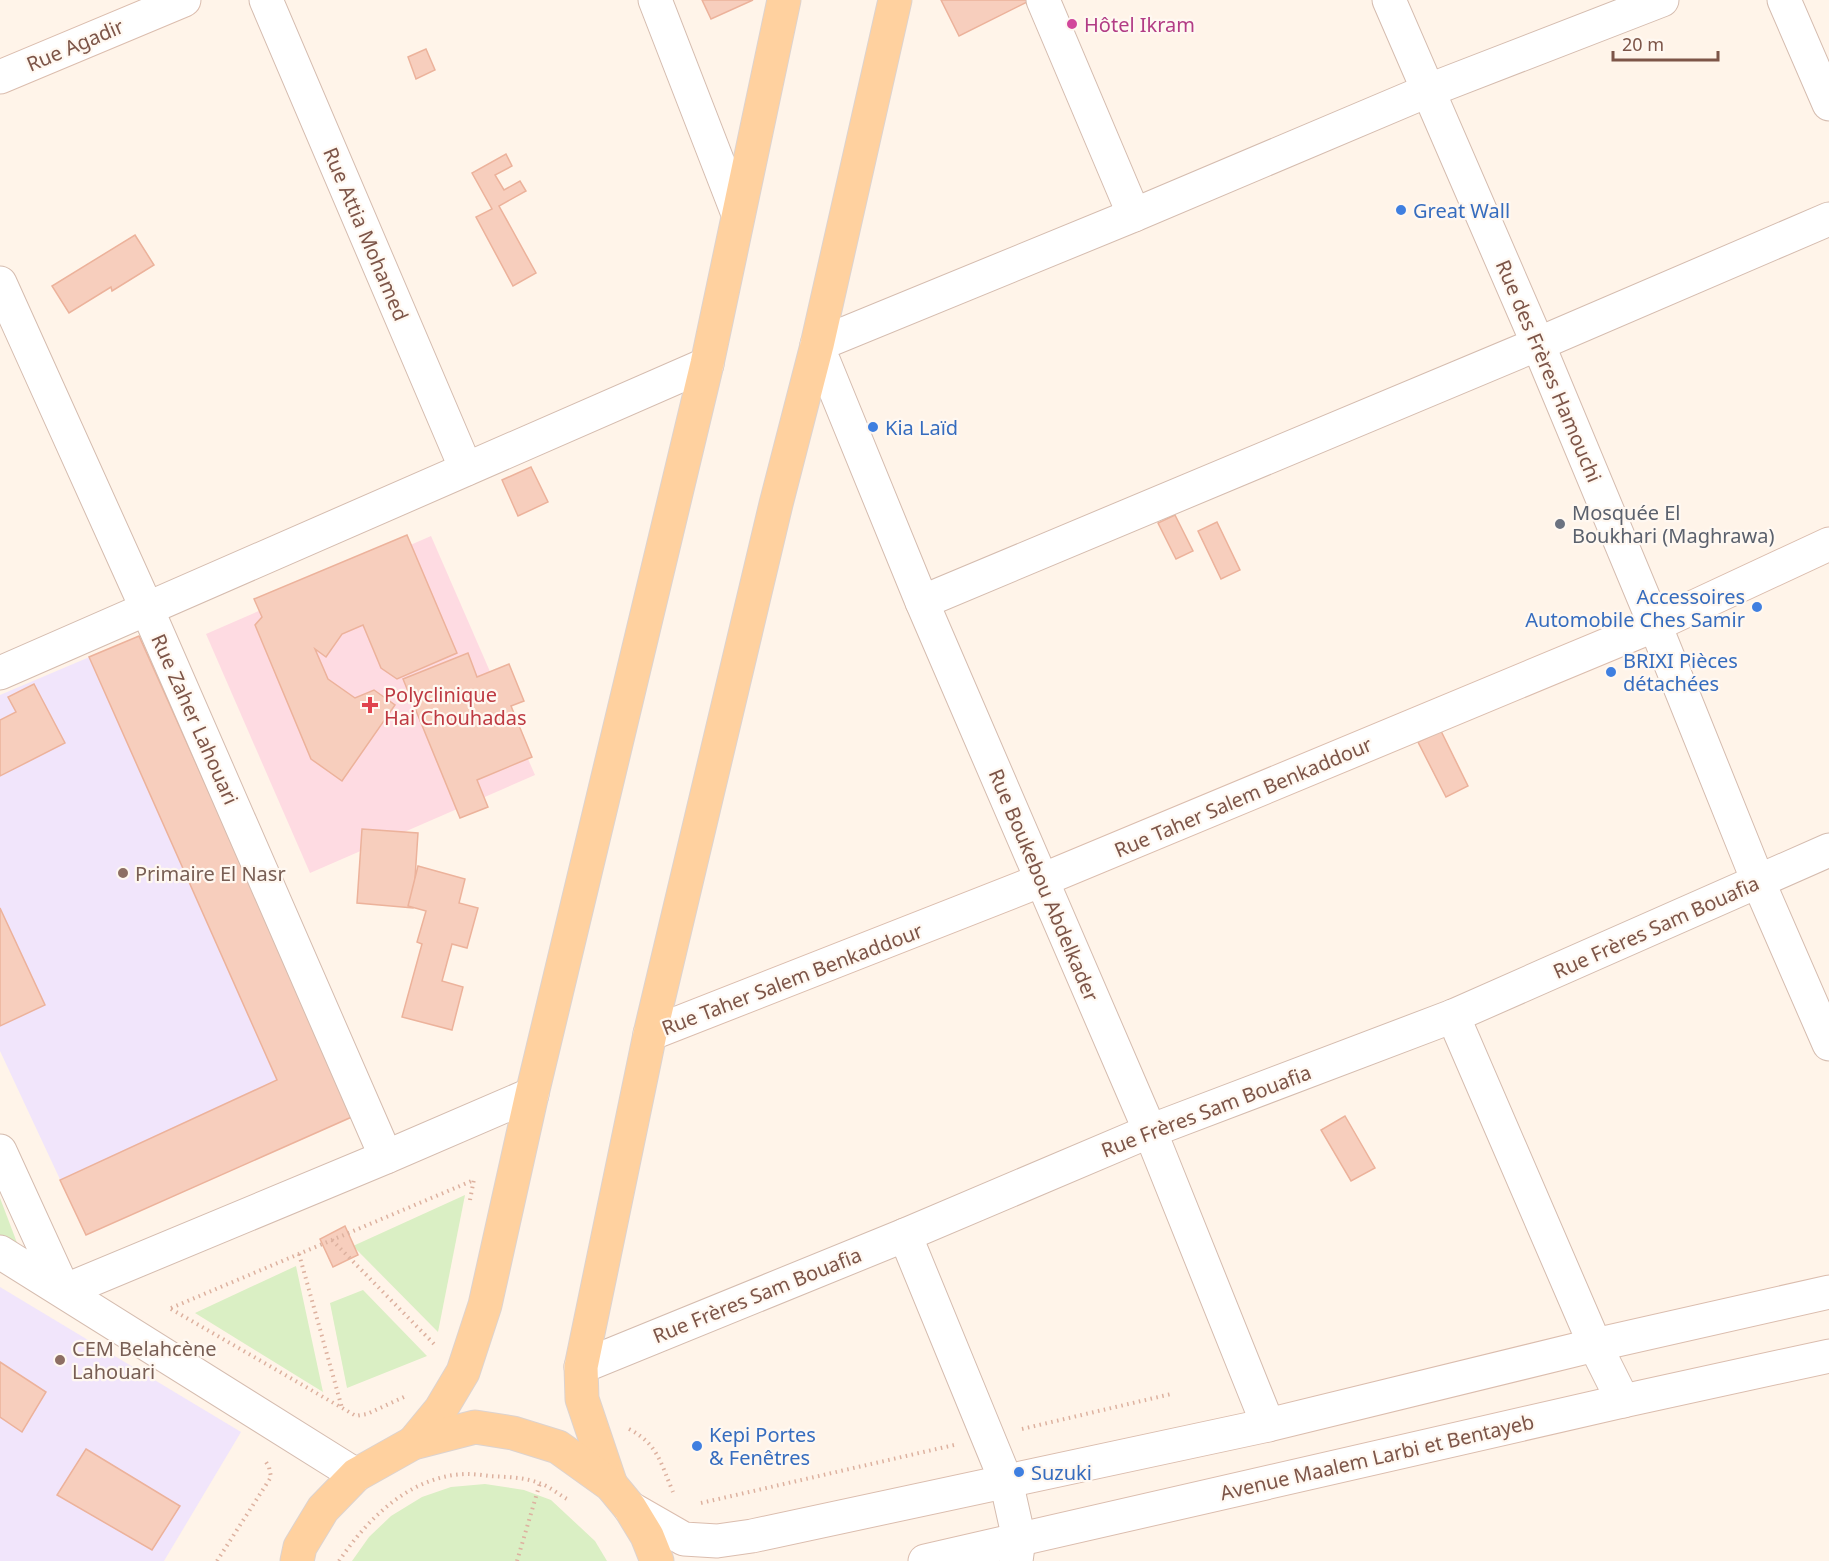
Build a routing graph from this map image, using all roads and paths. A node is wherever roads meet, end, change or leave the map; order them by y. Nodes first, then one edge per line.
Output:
1 (184, 0) edge
2 (266, 0) edge
3 (655, 0) edge
4 (784, 0) edge
5 (895, 0) edge
6 (1043, 0) edge
7 (1389, 0) edge
8 (1662, 0) edge
9 (1784, 0) edge
10 (1817, 46) edge
11 (0, 77) edge
12 (1427, 91) junction
13 (1829, 104) edge
14 (738, 214) junction
15 (1134, 215) junction
16 (1829, 219) edge
17 (0, 283) edge
18 (1538, 344) junction
19 (817, 345) junction
20 (708, 364) junction
21 (466, 469) junction
22 (1829, 544) edge
23 (922, 602) junction
24 (147, 609) junction
25 (1655, 625) junction
26 (0, 673) edge
27 (1829, 850) edge
28 (1042, 880) junction
29 (1758, 881) junction
30 (1453, 1016) junction
31 (651, 1034) junction
32 (1829, 1044) edge
33 (532, 1094) junction
34 (1150, 1131) junction
35 (0, 1151) edge
36 (386, 1157) junction
37 (474, 1179) dead end
38 (905, 1235) junction
39 (332, 1240) junction
40 (0, 1252) edge
41 (299, 1254) junction
42 (64, 1291) junction
43 (1829, 1292) edge
44 (1595, 1345) junction
45 (442, 1353) dead end
46 (1829, 1356) edge
47 (581, 1367) junction
48 (1171, 1394) dead end
49 (406, 1396) dead end
50 (1623, 1401) junction
51 (342, 1409) junction
52 (1268, 1425) junction
53 (624, 1426) dead end
54 (988, 1437) junction
55 (413, 1443) junction
56 (265, 1460) dead end
57 (356, 1474) junction
58 (1006, 1481) junction
59 (540, 1483) junction
60 (621, 1497) junction
61 (680, 1497) dead end
62 (569, 1501) dead end
63 (693, 1502) dead end
64 (1018, 1550) edge
65 (217, 1561) edge
66 (297, 1561) edge
67 (339, 1561) edge
68 (517, 1561) edge
69 (657, 1561) edge
70 (925, 1561) edge

1 - 11 street, Rue Agadir
2 - 21 street, Rue Attia Mohamed
3 - 14 street
4 - 14 main road
5 - 19 main road
6 - 15 street
7 - 12 street, Rue des Frères Hamouchi
8 - 12 street
9 - 10 street
10 - 13 street
12 - 15 street
12 - 18 street, Rue des Frères Hamouchi
14 - 20 main road
15 - 19 street
16 - 18 street
17 - 24 street, Rue Zaher Lahouari
18 - 23 street
18 - 25 street, Rue des Frères Hamouchi
19 - 23 street, Rue Boukebou Abdelkader
19 - 31 main road
20 - 21 street
20 - 33 main road
21 - 24 street
22 - 25 street, Rue Taher Salem Benkaddour
23 - 28 street, Rue Boukebou Abdelkader
24 - 26 street
24 - 36 street, Rue Zaher Lahouari
25 - 28 street, Rue Taher Salem Benkaddour
25 - 29 street, Rue des Frères Hamouchi
27 - 29 street, Rue Frères Sam Bouafia
28 - 31 street, Rue Taher Salem Benkaddour
28 - 34 street, Rue Boukebou Abdelkader
29 - 30 street, Rue Frères Sam Bouafia
29 - 32 street, Rue des Frères Hamouchi
30 - 34 street, Rue Frères Sam Bouafia
30 - 44 street
31 - 47 main road
33 - 36 street
33 - 55 main road
34 - 38 street, Rue Frères Sam Bouafia
34 - 52 street, Rue Boukebou Abdelkader
35 - 42 street
36 - 42 street
37 - 39 path
38 - 47 street, Rue Frères Sam Bouafia
38 - 54 street
39 - 41 path
39 - 45 path
40 - 42 street
41 - 51 path
41 - 51 path
42 - 57 street
43 - 44 street
44 - 50 street
44 - 52 street
46 - 50 street, Avenue Maalem Larbi et Bentayeb
47 - 60 main road
48 - 54 path
49 - 51 path
50 - 64 street, Avenue Maalem Larbi et Bentayeb
52 - 58 street
53 - 61 path
54 - 58 street
54 - 63 path
55 - 57 main road
55 - 60 main road
56 - 65 path
57 - 66 main road
58 - 60 street
58 - 64 street
59 - 62 path
59 - 67 path
59 - 68 path
60 - 69 main road
64 - 70 street, Avenue Maalem Larbi et Bentayeb

